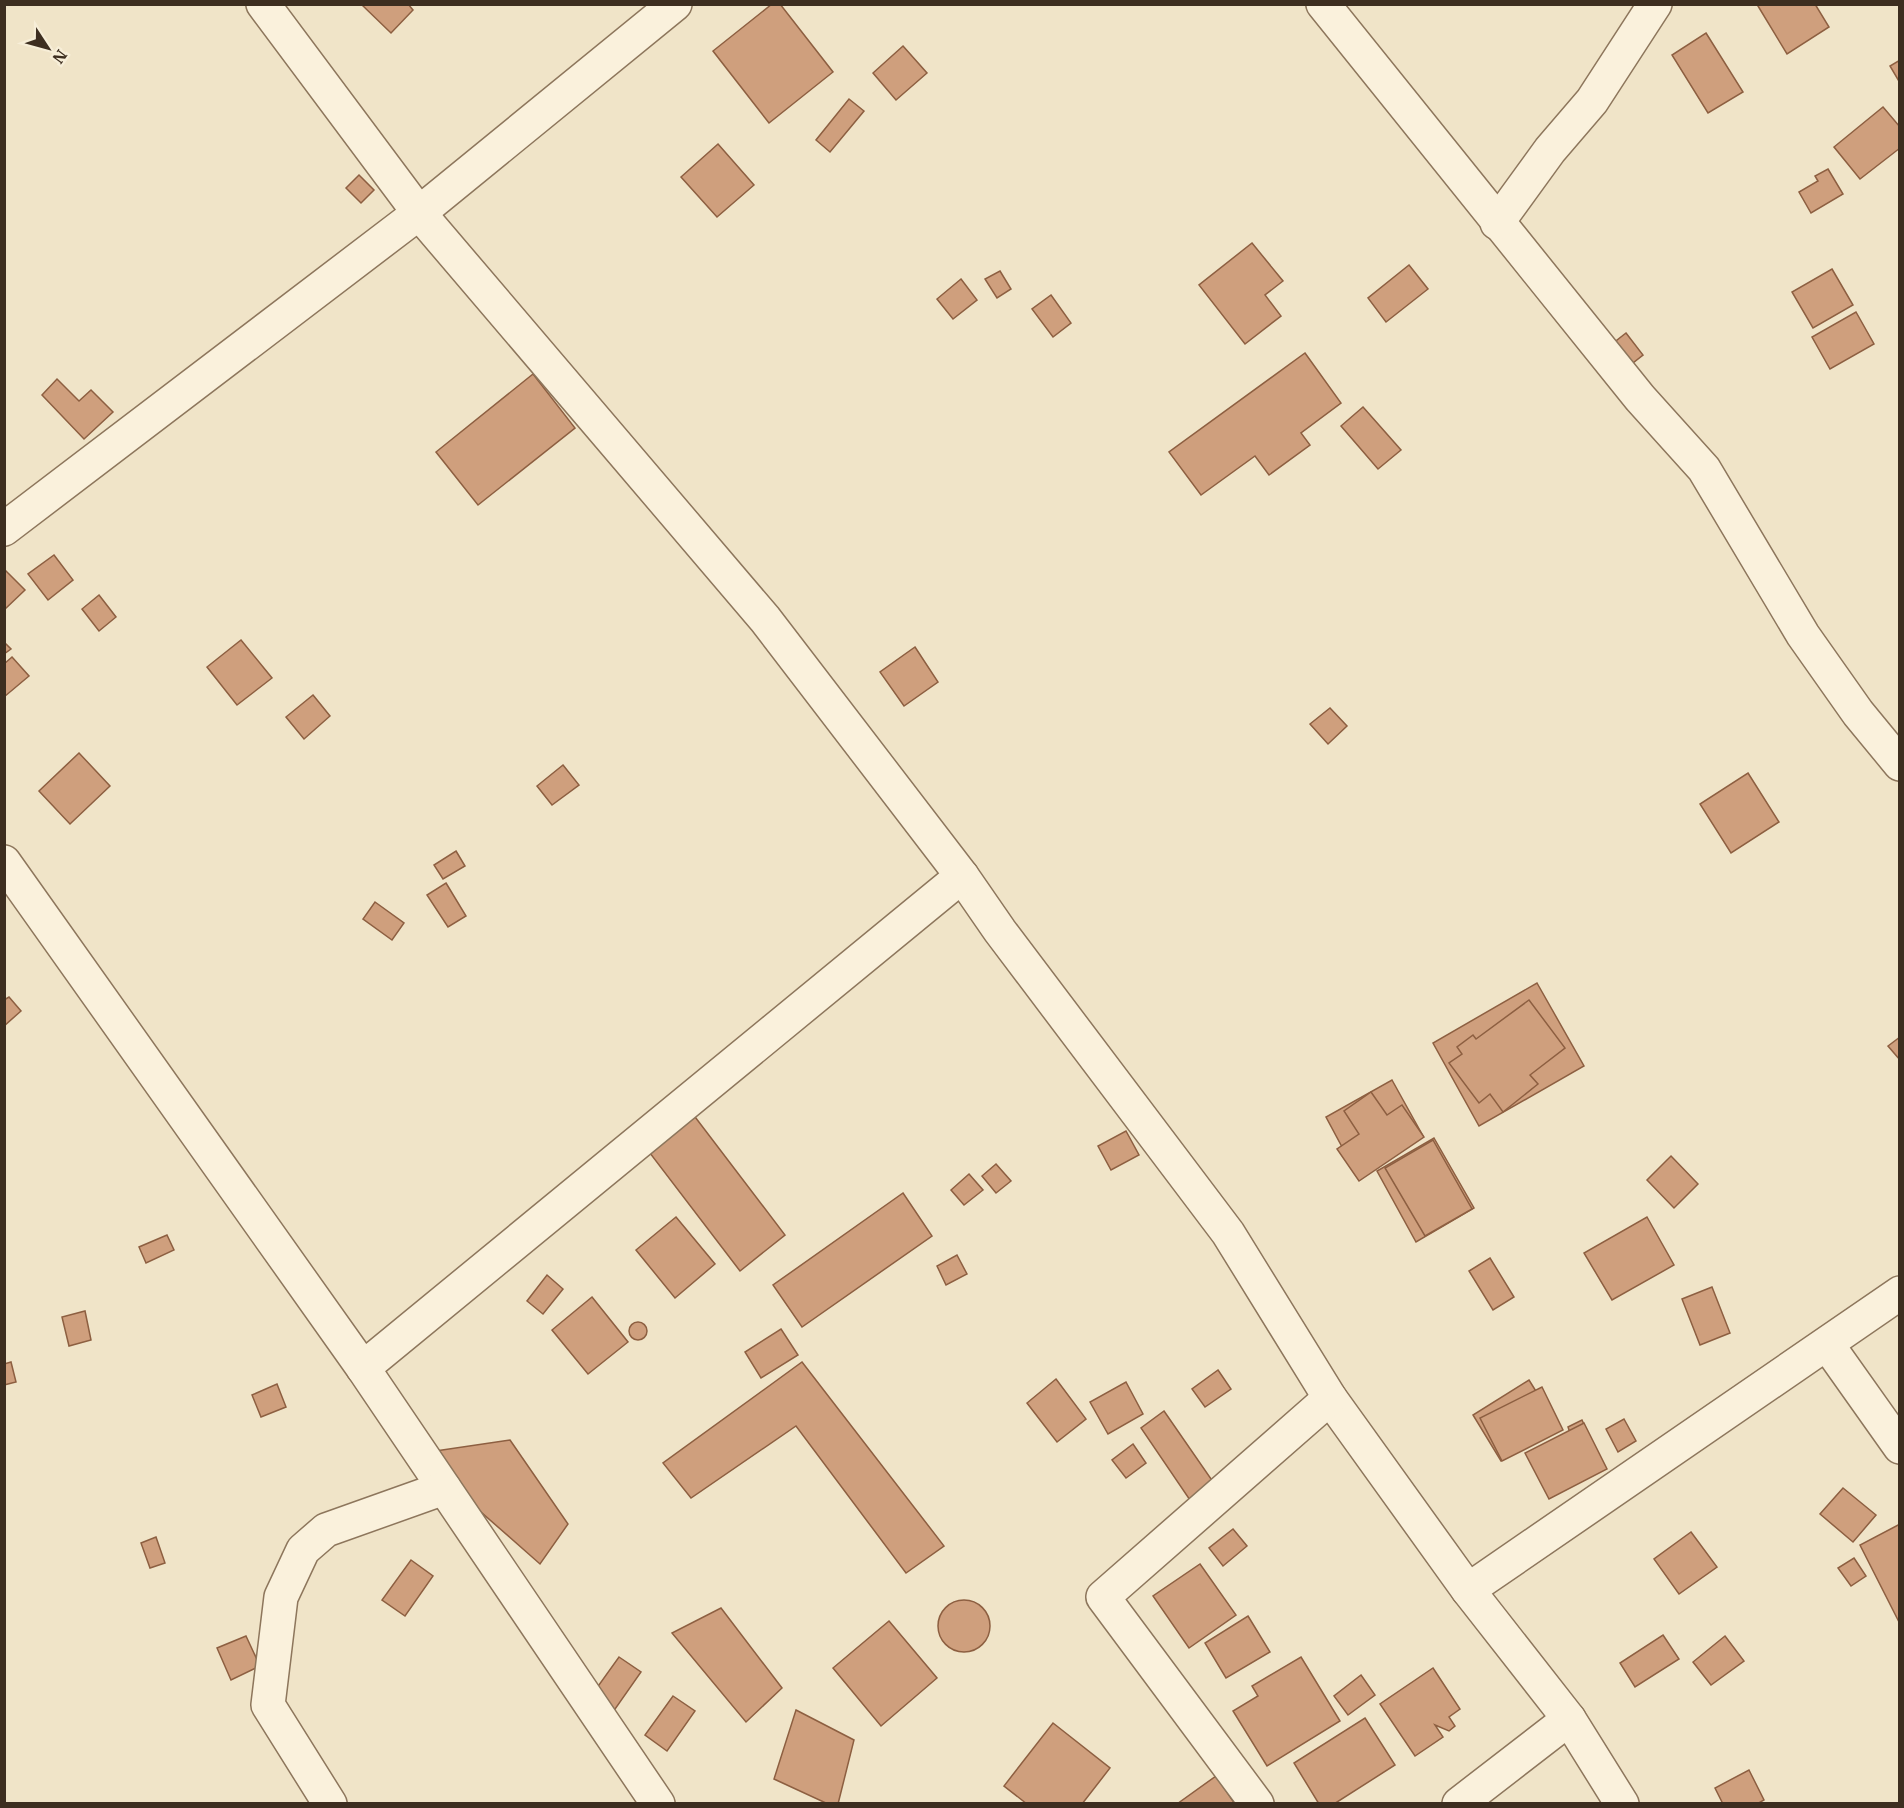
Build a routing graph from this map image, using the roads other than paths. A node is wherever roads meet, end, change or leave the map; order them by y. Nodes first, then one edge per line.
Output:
1 (263, 4) edge
2 (675, 4) edge
3 (1323, 4) edge
4 (1655, 4) edge
5 (419, 213) junction
6 (1497, 223) junction
7 (4, 529) edge
8 (1899, 764) edge
9 (4, 862) edge
10 (962, 876) junction
11 (1899, 1293) edge
12 (1827, 1344) junction
13 (363, 1368) junction
14 (1330, 1398) junction
15 (1899, 1447) edge
16 (444, 1488) junction
17 (1468, 1590) junction
18 (1569, 1719) junction
19 (330, 1803) edge
20 (658, 1803) edge
21 (1257, 1803) edge
22 (1459, 1803) edge
23 (1622, 1803) edge

1 - 5 street
2 - 5 street
3 - 6 street
4 - 6 street
5 - 7 street
5 - 10 street
6 - 8 street
9 - 13 street
10 - 13 street
10 - 14 street
11 - 12 street
12 - 15 street
12 - 17 street
13 - 16 street
14 - 17 street
14 - 21 street
16 - 19 street
16 - 20 street
17 - 18 street
18 - 22 street
18 - 23 street

